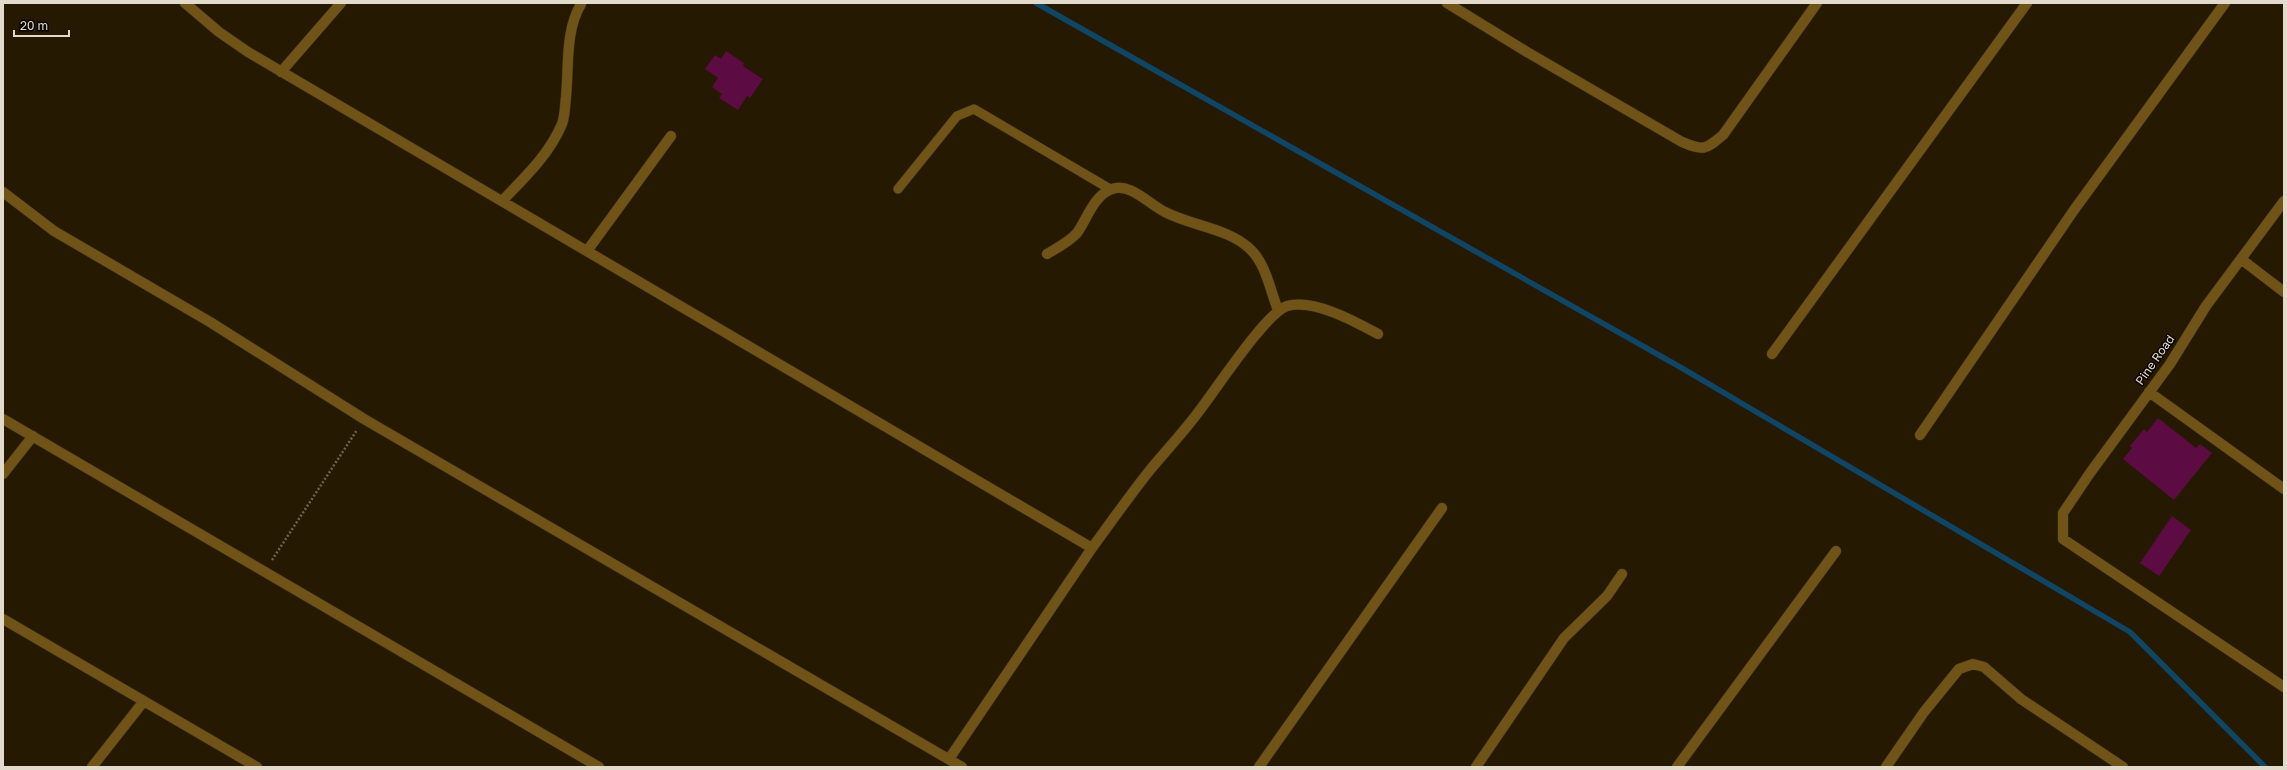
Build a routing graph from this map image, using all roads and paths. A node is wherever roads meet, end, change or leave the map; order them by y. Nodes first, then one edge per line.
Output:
1 (185, 3) edge
2 (341, 3) edge
3 (1447, 3) edge
4 (1817, 3) edge
5 (2027, 3) edge
6 (2225, 3) edge
7 (581, 4) edge
8 (281, 72) junction
9 (671, 136) dead end
10 (898, 189) dead end
11 (1110, 189) junction
12 (3, 192) edge
13 (502, 201) junction
14 (2284, 201) edge
15 (587, 251) junction
16 (1047, 254) dead end
17 (2241, 260) junction
18 (2284, 292) edge
19 (1278, 310) junction
20 (1378, 334) dead end
21 (1772, 354) dead end
22 (2149, 392) junction
23 (3, 419) edge
24 (364, 419) junction
25 (1920, 435) dead end
26 (32, 436) junction
27 (3, 474) edge
28 (2284, 489) edge
29 (1442, 508) dead end
30 (1092, 548) junction
31 (1836, 551) dead end
32 (265, 572) junction
33 (1622, 574) dead end
34 (3, 619) edge
35 (2284, 687) edge
36 (144, 701) junction
37 (948, 759) junction
38 (92, 767) edge
39 (257, 767) edge
40 (599, 767) edge
41 (962, 767) edge
42 (1259, 767) edge
43 (1476, 767) edge
44 (1677, 767) edge
45 (1886, 767) edge
46 (2123, 767) edge

1 - 8 street
2 - 8 street
3 - 4 street
5 - 21 street
6 - 25 street
7 - 13 street
8 - 13 street
9 - 15 street
10 - 11 lane
11 - 16 street
11 - 19 street
12 - 24 street
13 - 15 street
14 - 17 street, Pine Road
15 - 30 street
17 - 18 street
17 - 22 street, Pine Road
19 - 20 street
19 - 30 street
22 - 28 street
22 - 35 street, Pine Road
23 - 26 street
24 - 32 path
24 - 37 street
26 - 27 street
26 - 32 street
29 - 42 street
30 - 37 street
31 - 44 street
32 - 40 street
33 - 43 street
34 - 36 street
36 - 38 street
36 - 39 street
37 - 41 street
45 - 46 street

